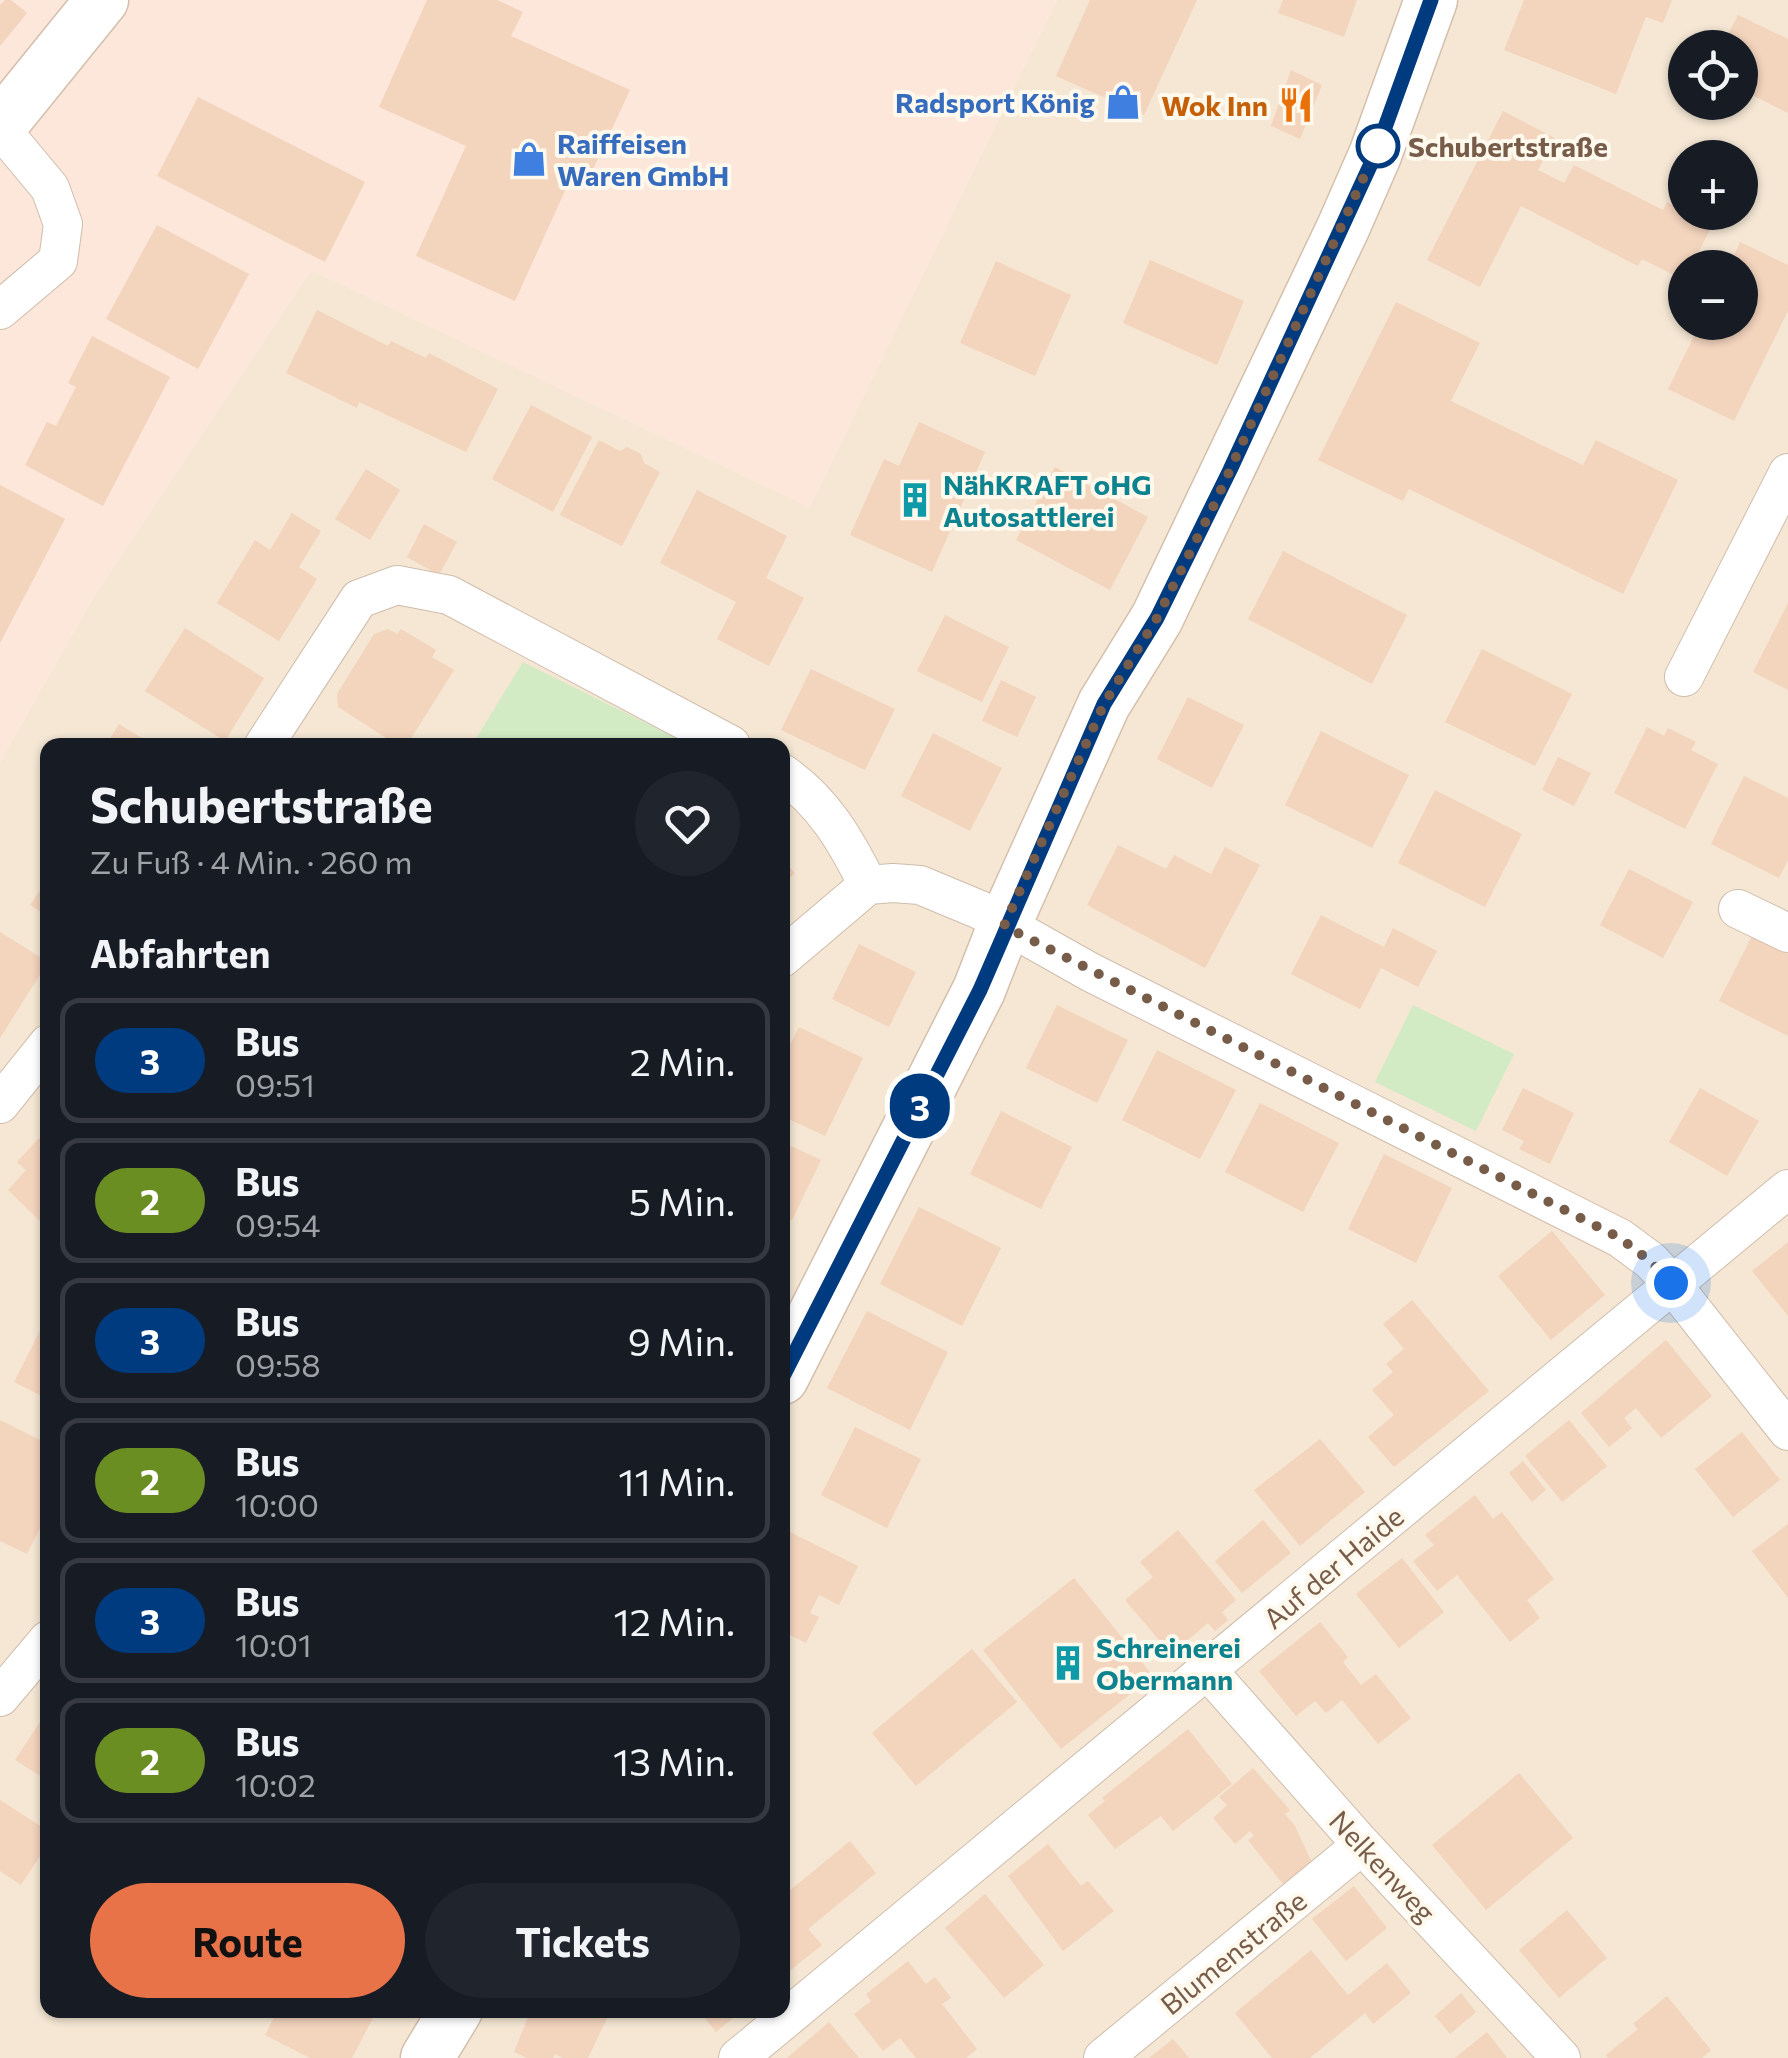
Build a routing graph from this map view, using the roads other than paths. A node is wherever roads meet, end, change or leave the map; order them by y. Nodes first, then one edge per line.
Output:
1 (102, 0) edge
2 (1431, 0) edge
3 (0, 127) edge
4 (0, 310) edge
5 (1788, 473) edge
6 (1684, 678) dead end
7 (269, 738) edge
8 (718, 738) edge
9 (790, 779) edge
10 (868, 885) junction
11 (1738, 908) dead end
12 (1004, 926) junction
13 (1788, 933) edge
14 (790, 951) edge
15 (40, 1054) edge
16 (0, 1104) edge
17 (1788, 1189) edge
18 (1671, 1283) junction
19 (790, 1362) edge
20 (1788, 1431) edge
21 (40, 1649) edge
22 (1208, 1671) junction
23 (0, 1696) edge
24 (1362, 1845) junction
25 (790, 2015) edge
26 (451, 2018) edge
27 (787, 2018) edge
28 (427, 2058) edge
29 (738, 2058) edge
30 (1104, 2058) edge
31 (1561, 2058) edge

1 - 3 street
2 - 12 street
3 - 4 street
5 - 6 street
7 - 8 street
9 - 10 street
10 - 12 street
10 - 14 street
11 - 13 street
12 - 18 street
12 - 19 street
15 - 16 street
17 - 18 street, Auf der Haide
18 - 20 street
18 - 22 street, Auf der Haide
21 - 23 street
22 - 24 street, Nelkenweg
22 - 25 street, Auf der Haide
24 - 30 street, Blumenstraße
24 - 31 street, Nelkenweg
26 - 28 street
27 - 29 street, Auf der Haide

